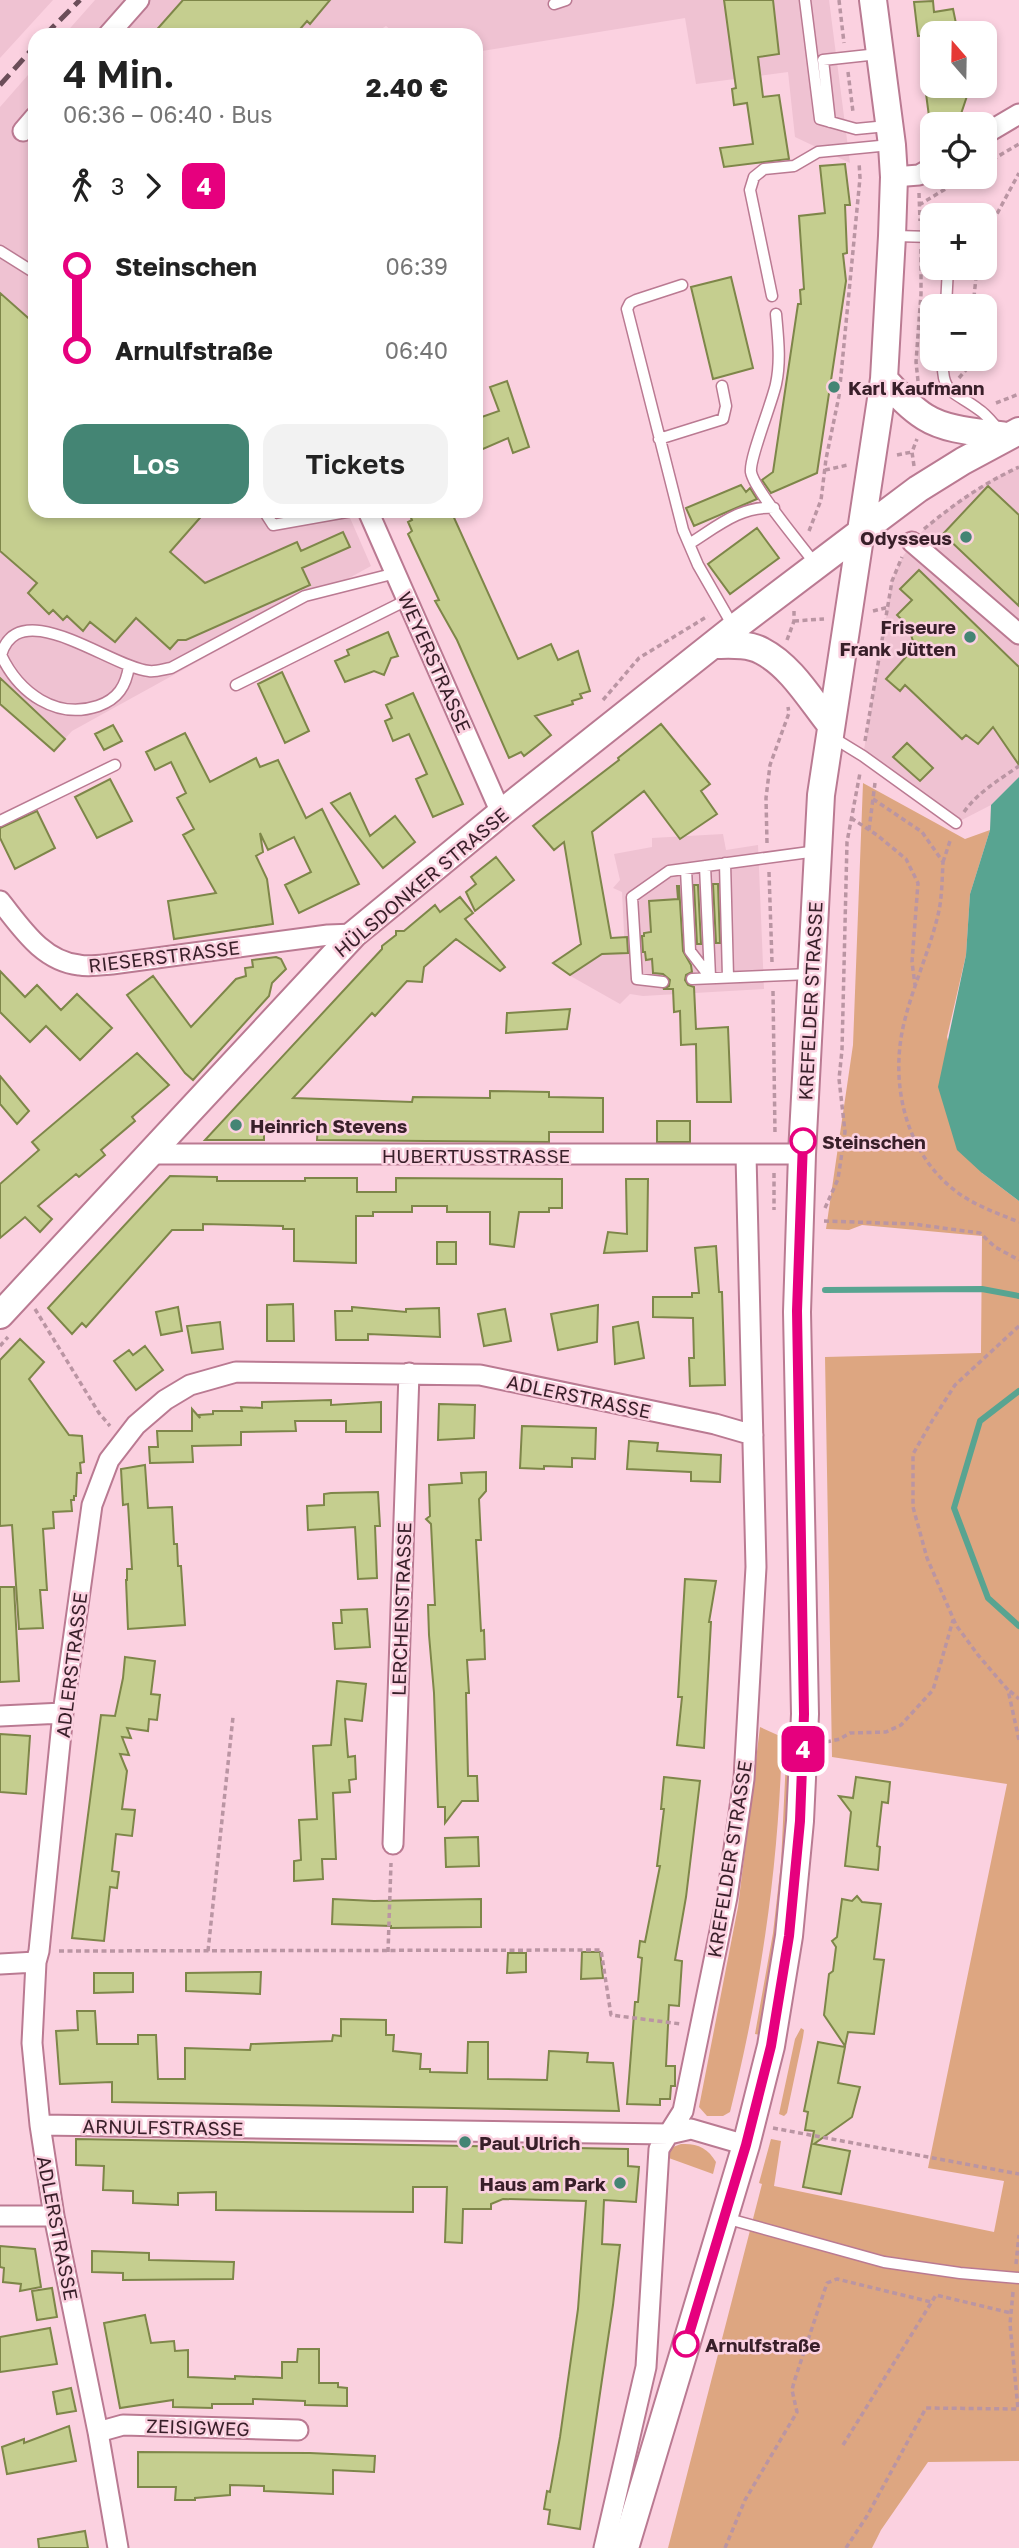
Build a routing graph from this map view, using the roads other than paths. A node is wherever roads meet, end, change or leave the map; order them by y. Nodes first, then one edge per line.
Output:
1 (139, 0) edge
2 (566, 0) edge
3 (805, 0) edge
4 (873, 0) edge
5 (554, 4) dead end
6 (114, 28) edge
7 (880, 53) junction
8 (818, 60) junction
9 (1019, 114) edge
10 (997, 127) edge
11 (891, 136) junction
12 (920, 174) edge
13 (894, 177) junction
14 (892, 236) junction
15 (920, 237) edge
16 (0, 251) edge
17 (28, 268) edge
18 (682, 285) dead end
19 (772, 296) dead end
20 (776, 314) dead end
21 (942, 371) edge
22 (884, 379) junction
23 (722, 386) dead end
24 (1014, 433) edge
25 (660, 439) junction
26 (774, 508) junction
27 (268, 518) edge
28 (312, 518) edge
29 (371, 518) edge
30 (862, 531) junction
31 (918, 535) road end
32 (689, 544) junction
33 (809, 555) junction
34 (396, 573) junction
35 (407, 600) junction
36 (734, 628) junction
37 (1019, 634) edge
38 (713, 646) junction
39 (129, 666) junction
40 (236, 685) dead end
41 (829, 729) junction
42 (116, 765) dead end
43 (501, 813) junction
44 (0, 821) edge
45 (956, 823) road end
46 (817, 851) junction
47 (725, 863) junction
48 (705, 866) junction
49 (686, 869) junction
50 (0, 901) edge
51 (354, 934) junction
52 (811, 974) junction
53 (710, 977) junction
54 (728, 977) junction
55 (692, 979) dead end
56 (663, 982) dead end
57 (150, 1154) junction
58 (802, 1154) junction
59 (746, 1156) junction
60 (4, 1326) edge
61 (409, 1373) junction
62 (753, 1435) junction
63 (63, 1713) junction
64 (0, 1716) edge
65 (393, 1844) road end
66 (37, 1956) junction
67 (0, 1964) edge
68 (40, 2124) junction
69 (668, 2134) junction
70 (746, 2145) junction
71 (0, 2216) edge
72 (54, 2216) junction
73 (725, 2218) junction
74 (1017, 2278) edge
75 (298, 2430) dead end
76 (99, 2432) junction
77 (118, 2548) edge
78 (604, 2548) edge
79 (625, 2548) edge

1 - 6 street
2 - 5 lane
3 - 8 lane
4 - 7 main road, KREFELDER STRASSE
7 - 8 lane
7 - 11 main road, KREFELDER STRASSE
8 - 11 lane
9 - 10 street
11 - 13 main road, KREFELDER STRASSE
11 - 19 lane
12 - 13 street
13 - 14 main road, KREFELDER STRASSE
14 - 15 lane
14 - 22 main road, KREFELDER STRASSE
16 - 17 lane
18 - 25 lane
20 - 26 lane
21 - 24 lane
22 - 24 main road
22 - 30 main road, KREFELDER STRASSE
23 - 25 lane
24 - 30 main road, HÜLSDONKER STRASSE
25 - 32 lane
26 - 32 lane
26 - 33 lane
27 - 28 lane
29 - 34 street, WEYERSTRASSE
30 - 33 main road, HÜLSDONKER STRASSE
30 - 41 main road, KREFELDER STRASSE
31 - 37 street
32 - 36 lane
33 - 36 main road, HÜLSDONKER STRASSE
34 - 35 street, WEYERSTRASSE
34 - 39 lane
35 - 40 lane
35 - 43 street, WEYERSTRASSE
36 - 38 main road, HÜLSDONKER STRASSE
38 - 41 main road
38 - 43 main road, HÜLSDONKER STRASSE
39 - 39 lane
41 - 45 lane
41 - 46 main road, KREFELDER STRASSE
42 - 44 lane
43 - 51 main road, HÜLSDONKER STRASSE
46 - 47 lane
46 - 52 main road, KREFELDER STRASSE
47 - 48 lane
47 - 54 lane
48 - 49 lane
48 - 53 lane
49 - 53 lane
49 - 56 lane
50 - 51 street, RIESERSTRASSE
51 - 57 main road, HÜLSDONKER STRASSE
52 - 54 lane
52 - 58 main road, KREFELDER STRASSE
53 - 54 lane
53 - 55 lane
57 - 59 street, HUBERTUSSTRASSE
57 - 60 main road, HÜLSDONKER STRASSE
58 - 59 street, HUBERTUSSTRASSE
58 - 70 main road, KREFELDER STRASSE
59 - 62 street, KREFELDER STRASSE
61 - 62 street, ADLERSTRASSE
61 - 63 street, ADLERSTRASSE
61 - 65 street, LERCHENSTRASSE
62 - 69 street, KREFELDER STRASSE
63 - 64 street
63 - 66 street, ADLERSTRASSE
66 - 67 street
66 - 68 street, ADLERSTRASSE
68 - 69 street, ARNULFSTRASSE
68 - 72 street, ADLERSTRASSE
69 - 70 street, ARNULFSTRASSE
69 - 78 street, KREFELDER STRASSE
70 - 73 main road, KREFELDER STRASSE
71 - 72 street
72 - 76 street, ADLERSTRASSE
73 - 74 lane
73 - 79 main road, KREFELDER STRASSE
75 - 76 street, ZEISIGWEG
76 - 77 street, ADLERSTRASSE

